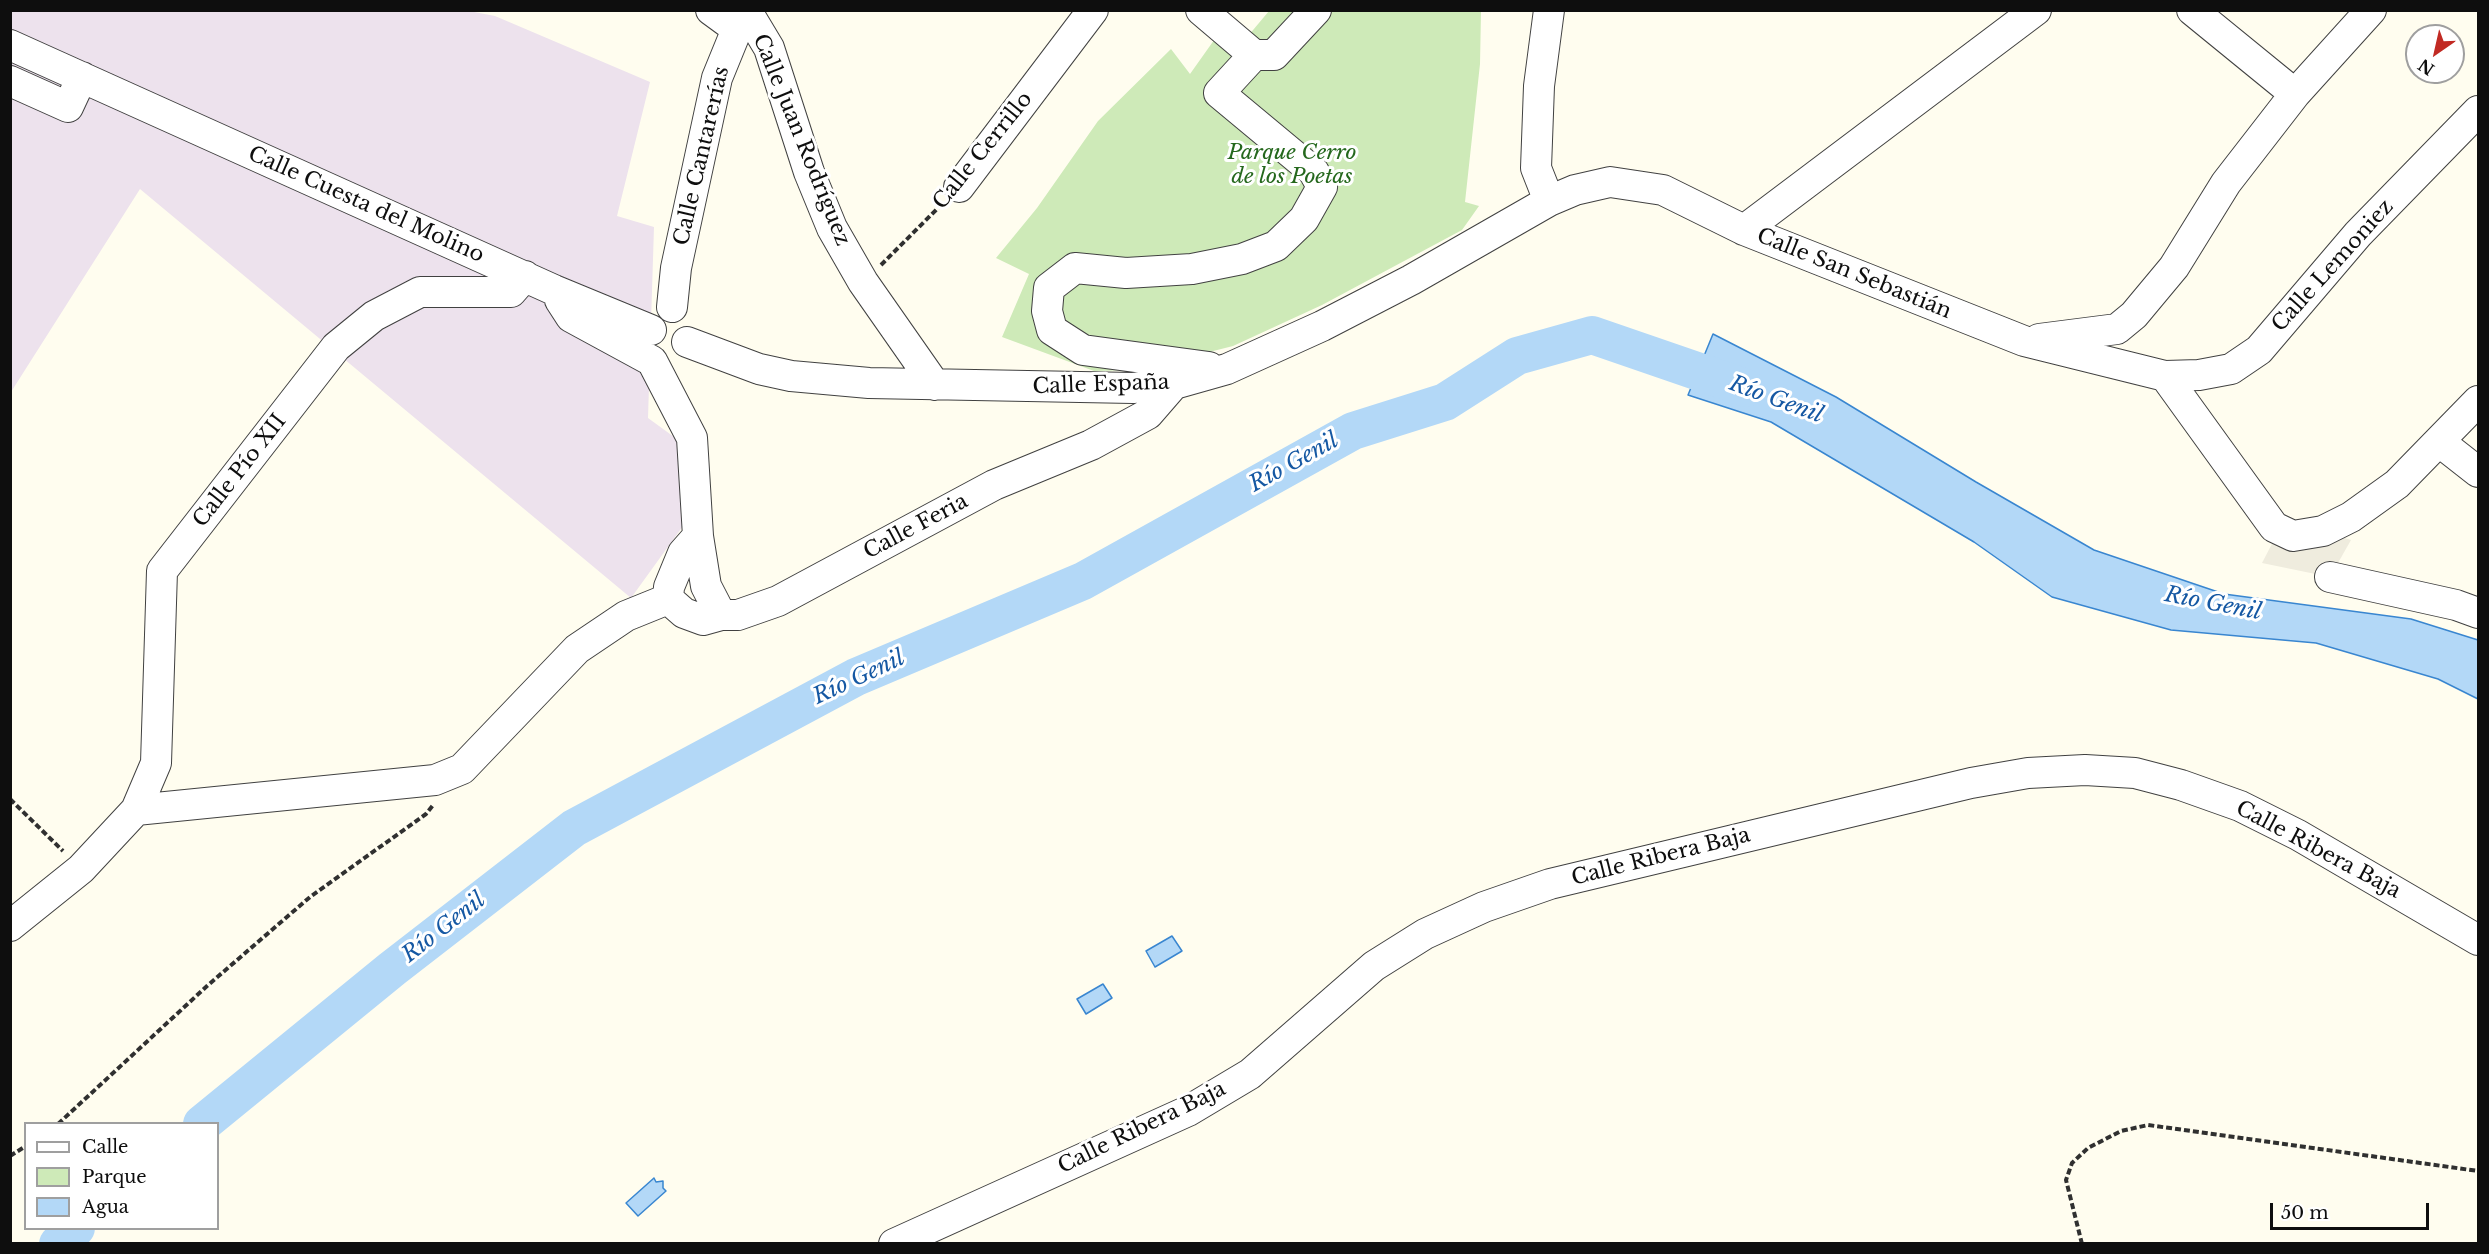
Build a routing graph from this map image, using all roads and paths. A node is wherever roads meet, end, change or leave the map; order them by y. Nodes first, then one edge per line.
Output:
1 (711, 10) edge
2 (1093, 10) edge
3 (1201, 10) edge
4 (1316, 10) edge
5 (1549, 10) edge
6 (2036, 10) edge
7 (2192, 10) edge
8 (2371, 10) edge
9 (745, 18) edge
10 (10, 45) edge
11 (1254, 56) junction
12 (82, 77) junction
13 (10, 81) edge
14 (2295, 94) junction
15 (2478, 111) edge
16 (958, 187) joint
17 (1549, 201) junction
18 (1744, 230) junction
19 (525, 276) junction
20 (862, 282) junction
21 (554, 290) junction
22 (672, 306) junction
23 (651, 330) junction
24 (2024, 341) junction
25 (687, 342) junction
26 (1227, 369) junction
27 (2164, 376) junction
28 (1174, 384) junction
29 (935, 385) junction
30 (2478, 401) edge
31 (2441, 443) junction
32 (2478, 472) edge
33 (698, 536) junction
34 (2330, 577) dead end
35 (668, 599) junction
36 (2478, 613) edge
37 (721, 615) junction
38 (462, 768) junction
39 (10, 799) edge
40 (136, 810) junction
41 (81, 869) junction
42 (10, 926) edge
43 (2478, 940) edge
44 (60, 1122) edge
45 (24, 1147) edge
46 (10, 1156) edge
47 (2478, 1171) edge
48 (894, 1244) edge
49 (2082, 1244) edge

1 - 9 street
2 - 16 street, Calle Cerrillo
3 - 11 street
4 - 11 street
5 - 17 street
6 - 18 street
7 - 14 street
8 - 14 street
9 - 20 street, Calle Juan Rodríguez
9 - 22 street, Calle Cantarerías
10 - 12 street, Calle Cuesta del Molino
11 - 26 street
12 - 13 street
12 - 19 street, Calle Cuesta del Molino
14 - 24 street
15 - 27 street, Calle Lemoniez
16 - 20 path, Calle Cerrillo
17 - 18 street, Calle San Sebastián
17 - 26 street, Calle España
18 - 24 street, Calle San Sebastián
19 - 21 street, Calle Cuesta del Molino
19 - 40 street, Calle Pío XII
20 - 29 street, Calle Juan Rodríguez
21 - 23 street, Calle Cuesta del Molino
21 - 33 street
22 - 23 street
22 - 25 street
23 - 25 street
24 - 27 street, Calle San Sebastián
25 - 29 street, Calle España
26 - 28 street, Calle España
27 - 31 street
28 - 29 street, Calle España
28 - 37 street, Calle Feria
30 - 31 street
31 - 32 street
33 - 35 street
33 - 37 street
34 - 36 street
35 - 37 street, Calle Feria
35 - 38 street
38 - 40 street
38 - 44 path
39 - 41 path
40 - 41 street
41 - 42 street
43 - 48 street, Calle Ribera Baja
45 - 46 path
47 - 49 path

